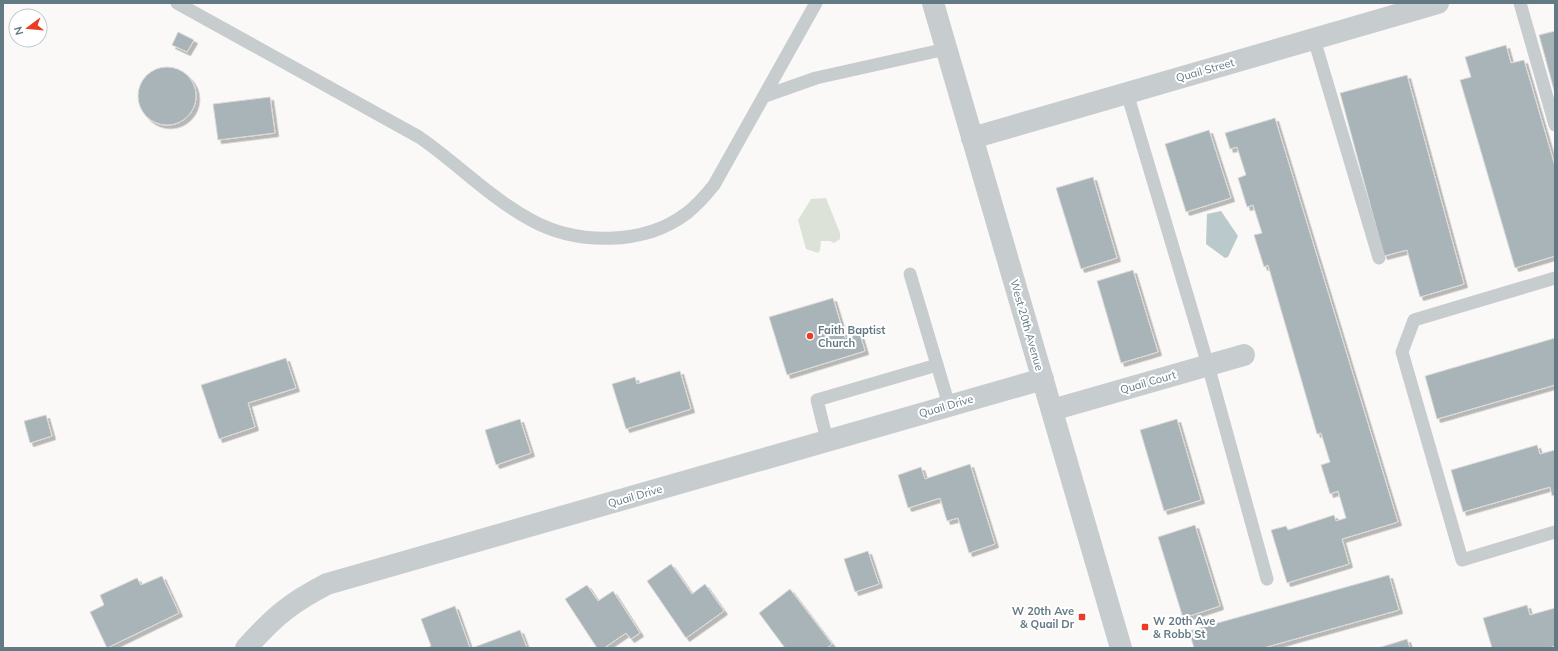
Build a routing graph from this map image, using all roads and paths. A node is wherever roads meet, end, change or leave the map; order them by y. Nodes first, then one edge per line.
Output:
1 (177, 3) edge
2 (816, 3) edge
3 (933, 3) edge
4 (1438, 3) edge
5 (1520, 3) edge
6 (1314, 39) junction
7 (946, 49) junction
8 (1127, 93) junction
9 (765, 96) junction
10 (1555, 125) edge
11 (972, 138) junction
12 (1379, 258) dead end
13 (910, 274) dead end
14 (1555, 278) edge
15 (1244, 355) dead end
16 (937, 365) junction
17 (1208, 365) junction
18 (1043, 378) junction
19 (949, 406) junction
20 (1052, 410) junction
21 (826, 440) junction
22 (1555, 532) edge
23 (1267, 579) dead end
24 (246, 648) edge
25 (1121, 648) edge

1 - 9 lane
2 - 9 lane
3 - 7 street, West 20th Avenue
4 - 6 street, Quail Street
5 - 10 lane
6 - 8 street, Quail Street
6 - 12 lane
7 - 9 lane
7 - 11 street, West 20th Avenue
8 - 11 street, Quail Street
8 - 17 lane
11 - 18 street, West 20th Avenue
13 - 16 lane
14 - 22 lane
15 - 17 street, Quail Court
16 - 19 lane
16 - 21 lane
17 - 20 street, Quail Court
17 - 23 lane
18 - 19 street, Quail Drive
18 - 20 street, West 20th Avenue
19 - 21 street, Quail Drive
20 - 25 street, West 20th Avenue
21 - 24 street, Quail Drive

